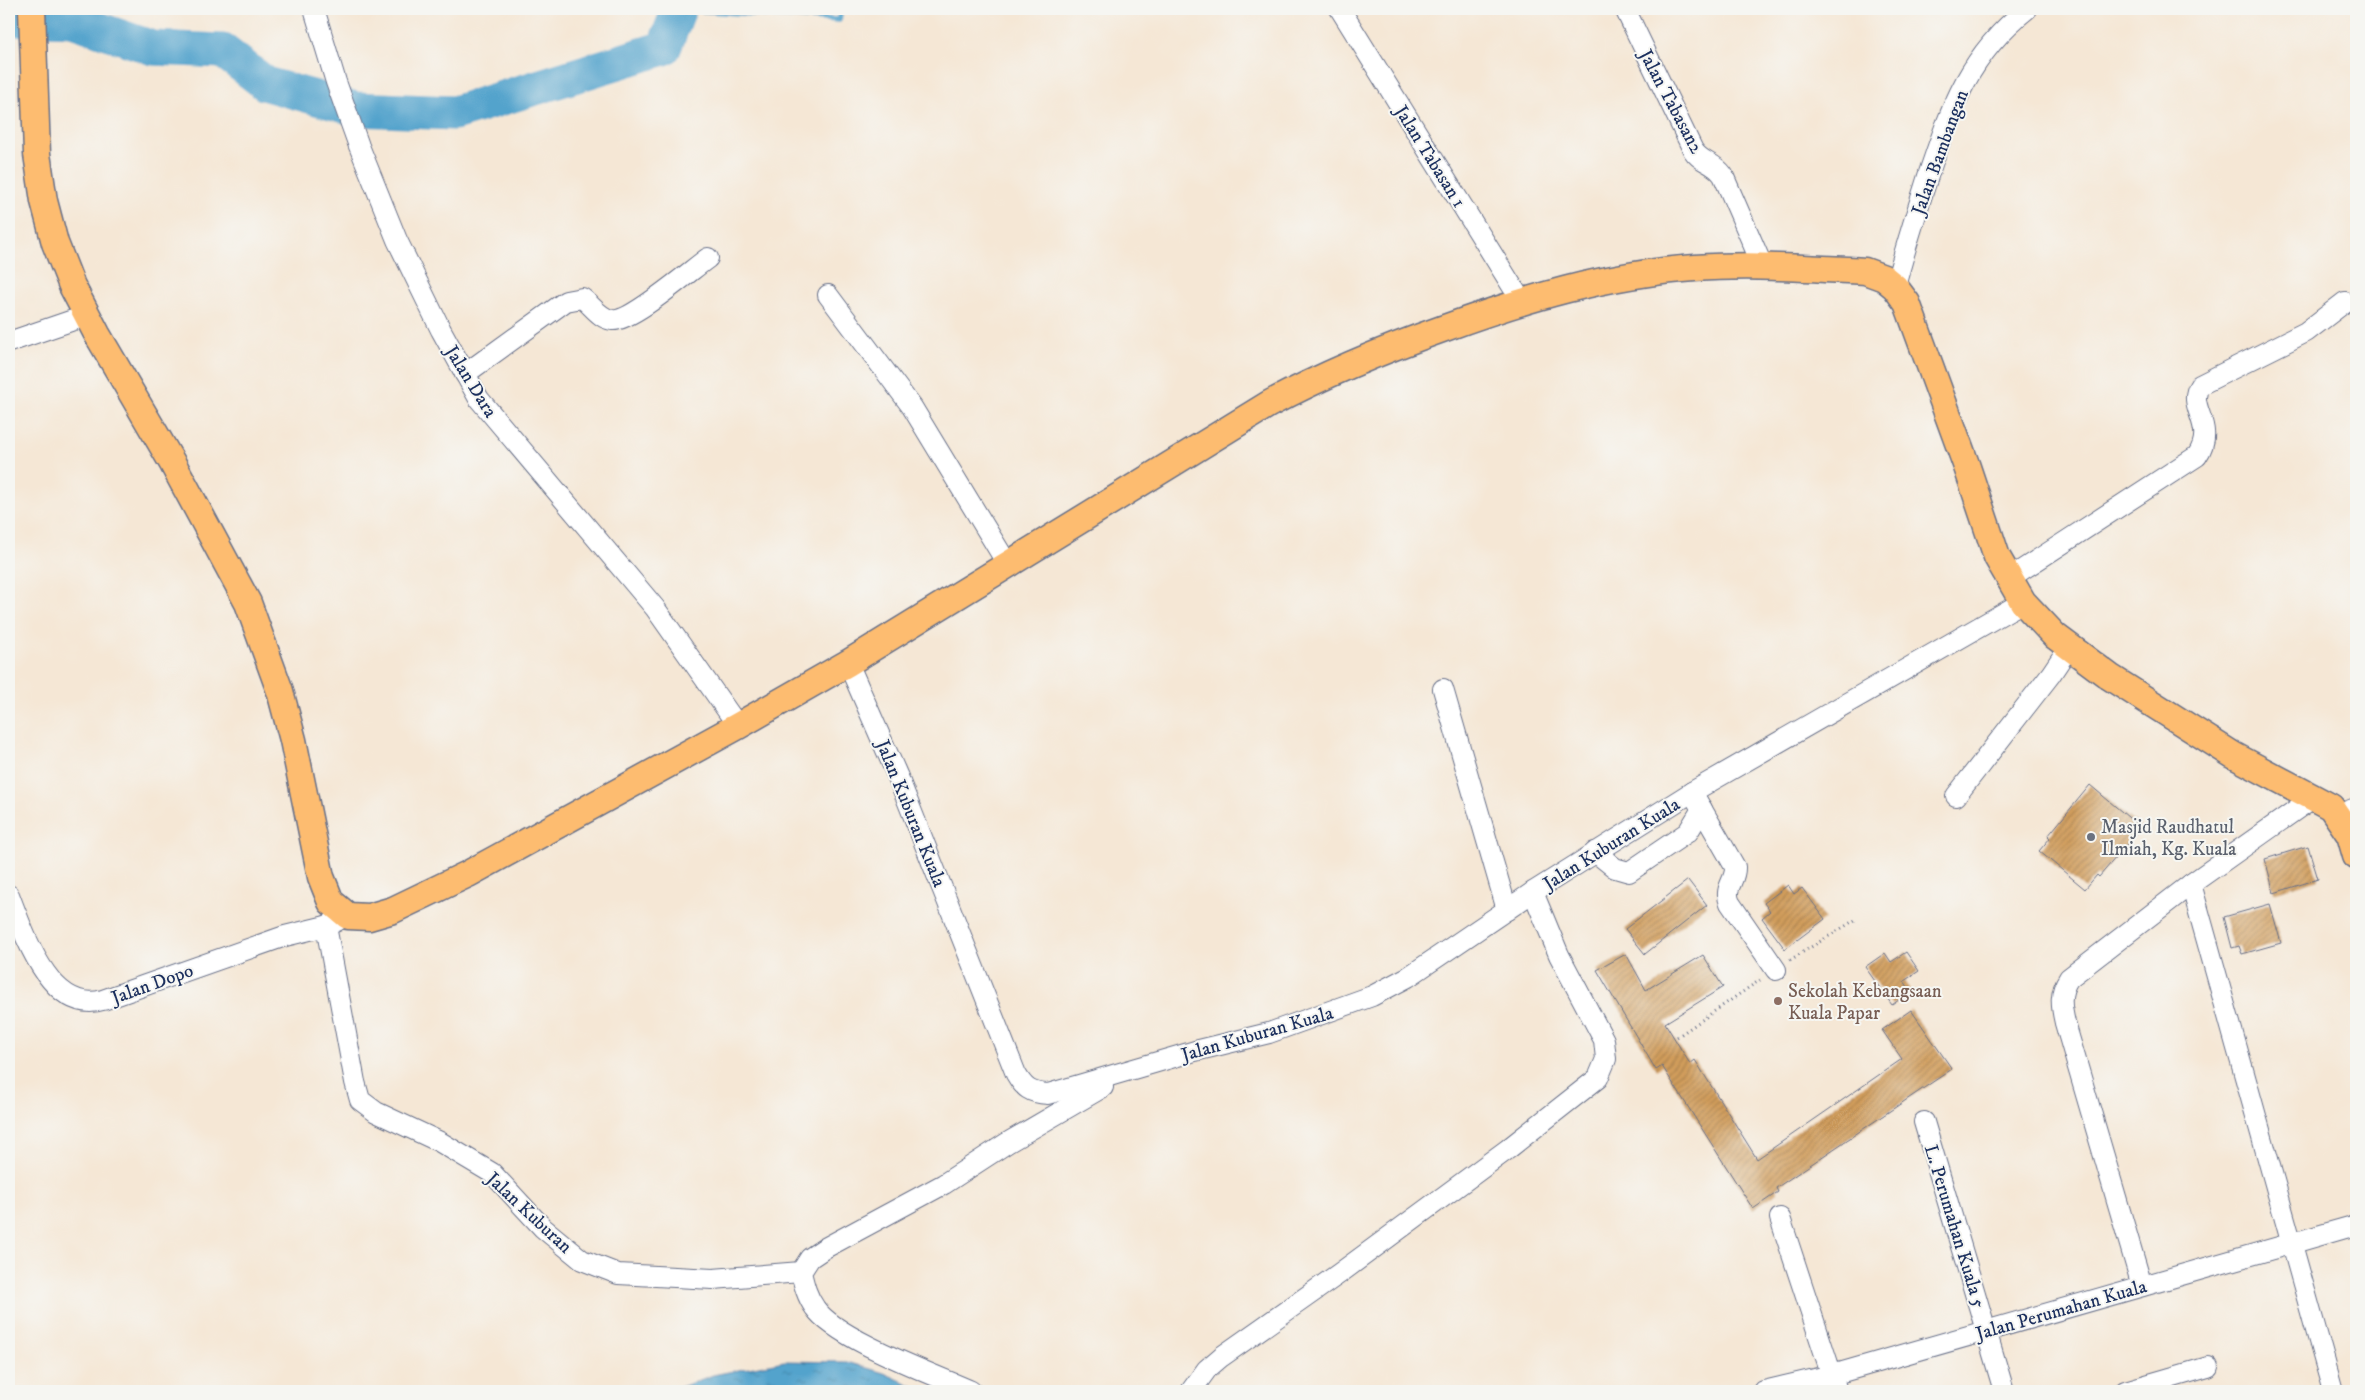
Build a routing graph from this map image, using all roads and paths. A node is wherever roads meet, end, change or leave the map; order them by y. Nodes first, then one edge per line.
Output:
1 (32, 9) edge
2 (314, 9) edge
3 (1340, 9) edge
4 (1624, 9) edge
5 (2027, 9) edge
6 (708, 258) dead end
7 (1763, 268) junction
8 (1895, 287) junction
9 (828, 295) dead end
10 (1522, 302) junction
11 (2345, 302) dead end
12 (88, 315) junction
13 (9, 342) edge
14 (465, 374) junction
15 (1008, 566) junction
16 (2008, 579) junction
17 (2023, 602) junction
18 (2069, 647) junction
19 (848, 663) junction
20 (1443, 689) dead end
21 (738, 726) junction
22 (1692, 792) junction
23 (1956, 796) dead end
24 (2314, 797) junction
25 (1702, 810) junction
26 (2347, 811) edge
27 (1595, 852) junction
28 (2356, 856) edge
29 (2191, 884) junction
30 (1533, 892) junction
31 (9, 895) edge
32 (1507, 910) junction
33 (337, 921) junction
34 (1776, 970) dead end
35 (1128, 1071) junction
36 (1924, 1122) dead end
37 (1780, 1218) dead end
38 (2356, 1225) edge
39 (2290, 1243) junction
40 (802, 1272) junction
41 (2142, 1286) junction
42 (1987, 1330) junction
43 (2208, 1366) dead end
44 (1834, 1383) edge
45 (971, 1391) edge
46 (1191, 1391) edge
47 (1764, 1391) edge
48 (2004, 1391) edge
49 (2125, 1391) edge
50 (2333, 1391) edge

1 - 12 main road
2 - 14 street, Jalan Dara
3 - 10 street, Jalan Tabasan 1
4 - 7 street, Jalan Tabasan2
5 - 8 street, Jalan Bambangan
6 - 14 street
7 - 8 main road
7 - 10 main road
8 - 16 main road
9 - 15 street
10 - 15 main road
11 - 16 street
12 - 13 street
12 - 33 main road
14 - 21 street, Jalan Dara
15 - 19 main road
16 - 17 main road
17 - 18 main road
17 - 22 street, Jalan Kuburan Kuala
18 - 23 street
18 - 24 main road
19 - 21 main road
19 - 35 street, Jalan Kuburan Kuala
20 - 32 street
21 - 33 main road
22 - 25 street
22 - 27 street, Jalan Kuburan Kuala
24 - 26 main road
24 - 29 street
25 - 27 street
25 - 34 street
26 - 28 main road
27 - 30 street, Jalan Kuburan Kuala
29 - 39 street
29 - 41 street
30 - 32 street, Jalan Kuburan Kuala
30 - 46 street
31 - 33 street, Jalan Dopo
32 - 35 street, Jalan Kuburan Kuala
33 - 40 street, Jalan Kuburan
35 - 40 street
36 - 42 street, L. Perumahan Kuala 5
37 - 44 street
38 - 39 street, Jalan Perumahan Kuala
39 - 41 street, Jalan Perumahan Kuala
39 - 50 street
40 - 45 street
41 - 42 street, Jalan Perumahan Kuala
42 - 44 street, Jalan Perumahan Kuala
42 - 48 street, L. Perumahan Kuala 5
43 - 49 street
44 - 47 street, Jalan Perumahan Kuala

